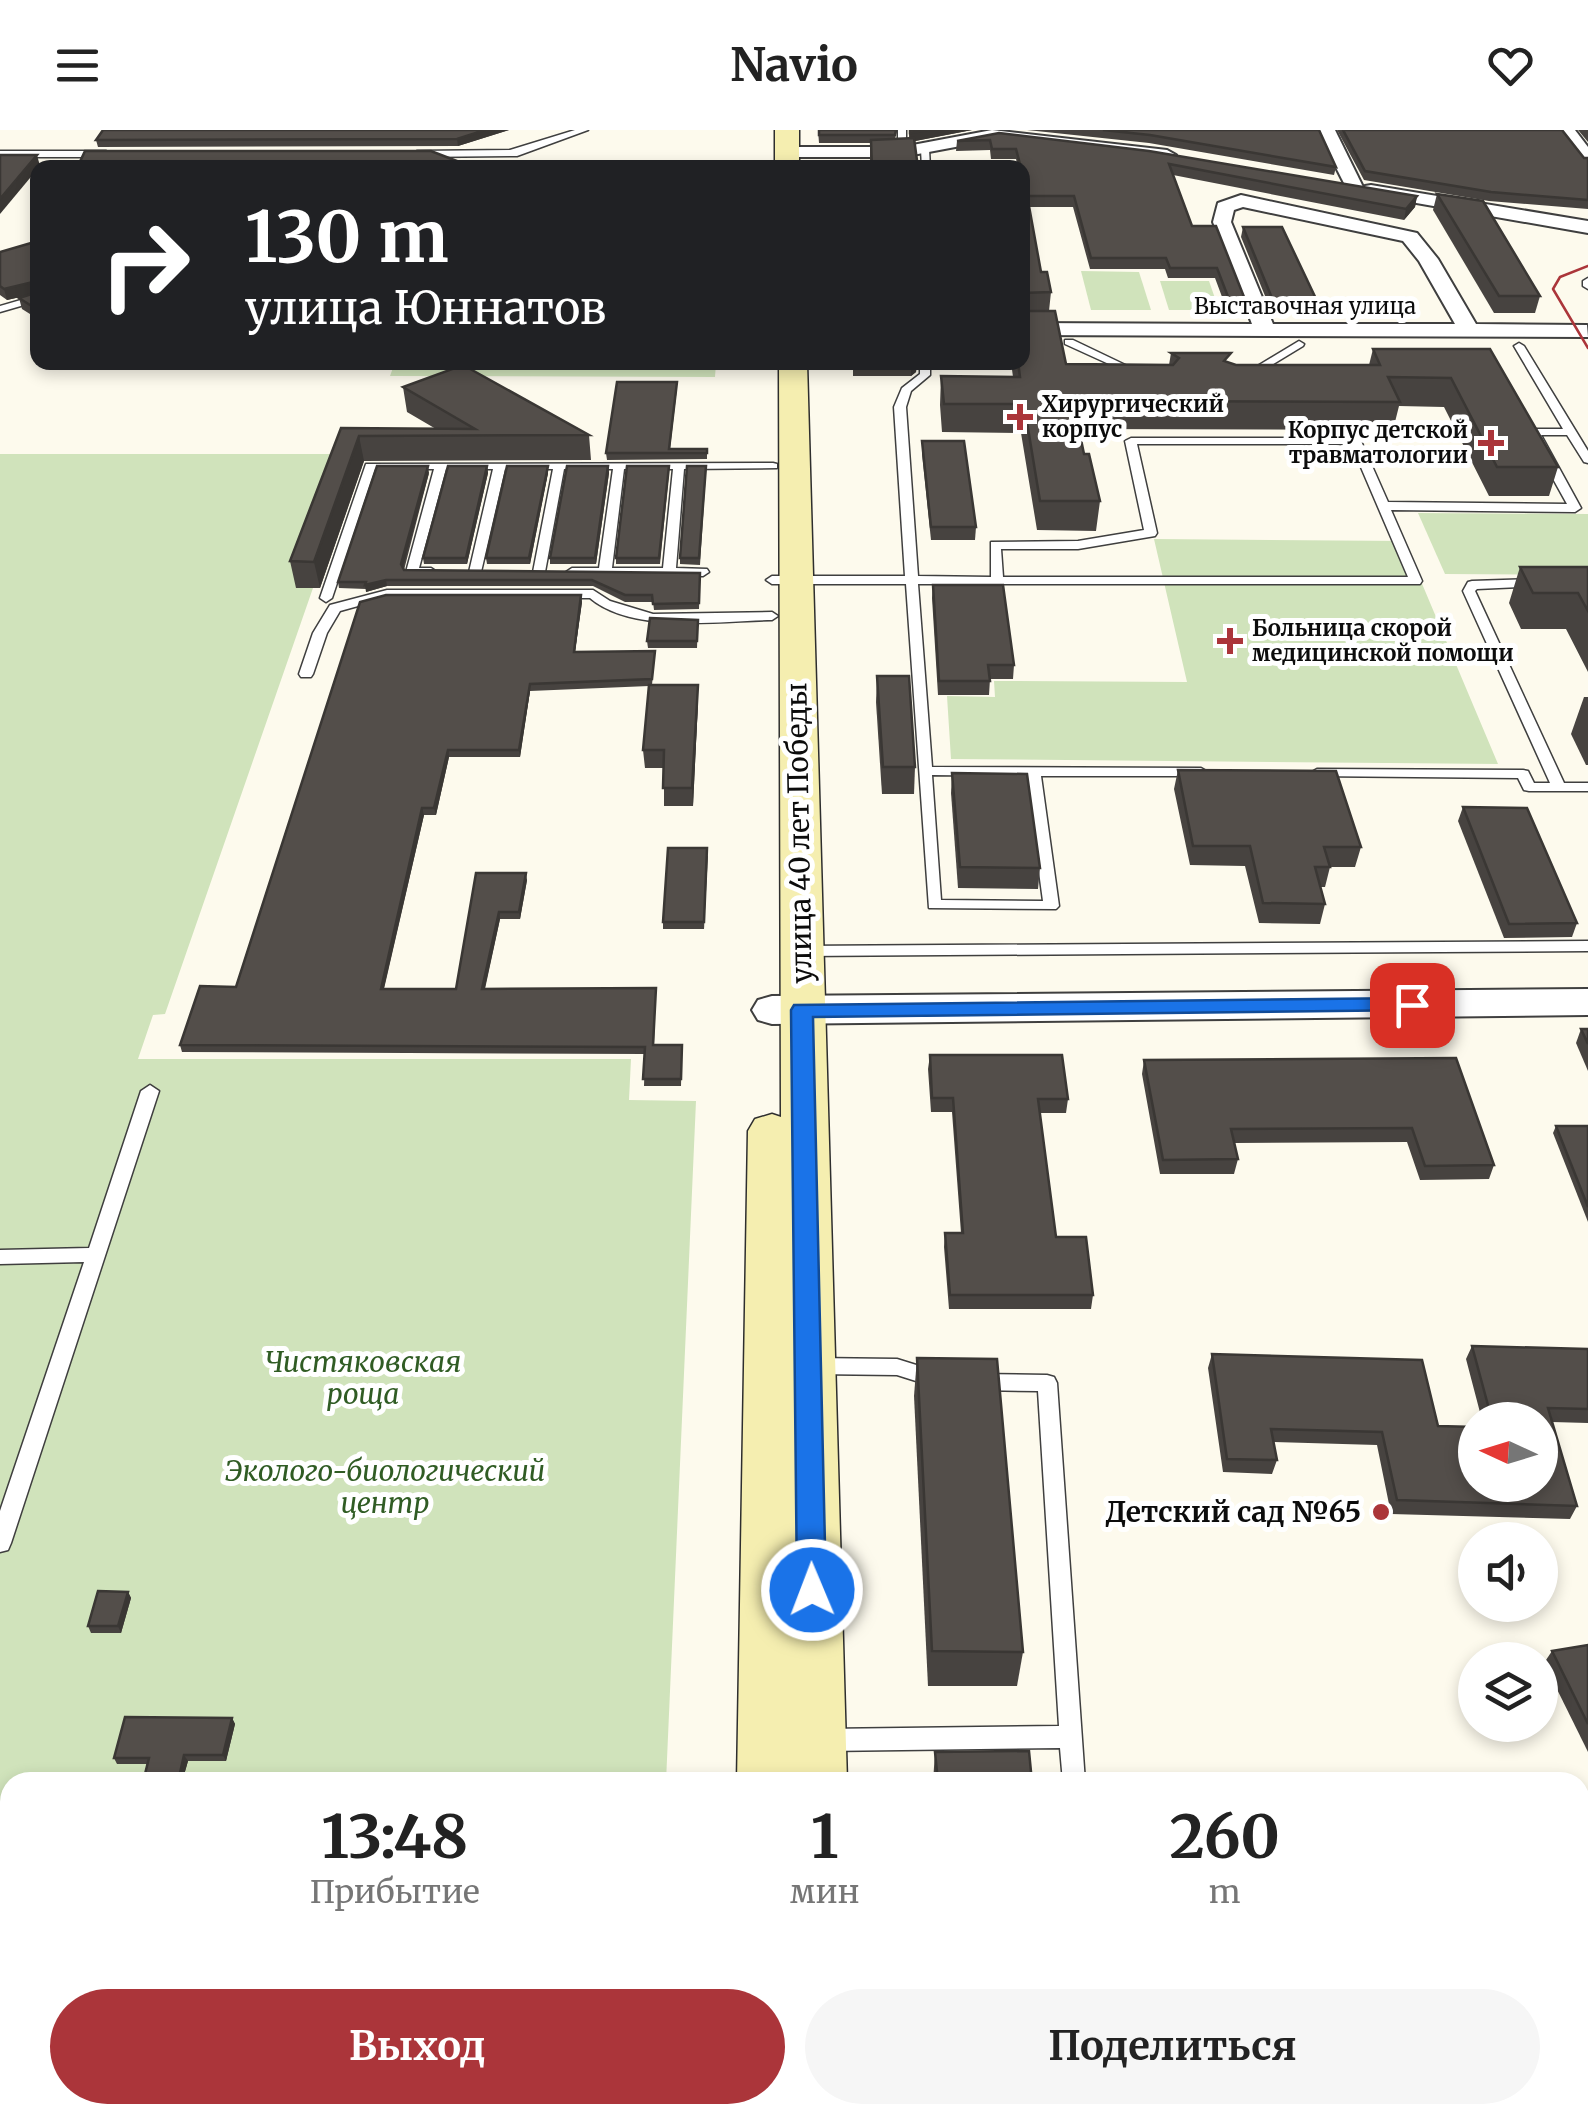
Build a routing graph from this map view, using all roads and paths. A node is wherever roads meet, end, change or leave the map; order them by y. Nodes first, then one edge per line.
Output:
1 (584, 130) edge
2 (771, 130) edge
3 (902, 130) edge
4 (1326, 130) edge
5 (1566, 130) edge
6 (1100, 137) edge
7 (902, 152) junction
8 (517, 153) junction
9 (0, 154) edge
10 (119, 154) edge
11 (398, 154) edge
12 (783, 154) edge
13 (1182, 157) edge
14 (926, 158) edge
15 (448, 160) edge
16 (1588, 160) edge
17 (1588, 227) edge
18 (30, 300) edge
19 (0, 309) edge
20 (1030, 330) edge
21 (1264, 330) junction
22 (1469, 331) junction
23 (1588, 332) edge
24 (1069, 342) dead end
25 (1299, 344) dead end
26 (1519, 346) dead end
27 (772, 370) edge
28 (793, 370) edge
29 (925, 370) edge
30 (1150, 379) edge
31 (1228, 387) edge
32 (1571, 432) junction
33 (1588, 460) edge
34 (441, 466) junction
35 (500, 466) junction
36 (559, 466) junction
37 (620, 466) junction
38 (678, 466) junction
39 (773, 466) junction
40 (1383, 506) junction
41 (1581, 508) edge
42 (444, 572) edge
43 (460, 572) edge
44 (476, 572) junction
45 (492, 572) edge
46 (524, 572) edge
47 (540, 572) junction
48 (605, 572) junction
49 (669, 572) junction
50 (704, 572) edge
51 (998, 578) junction
52 (912, 579) junction
53 (1553, 583) edge
54 (779, 592) junction
55 (326, 598) dead end
56 (306, 674) dead end
57 (924, 771) junction
58 (1033, 771) junction
59 (1210, 772) edge
60 (1301, 773) edge
61 (1558, 787) junction
62 (1588, 787) edge
63 (1588, 946) edge
64 (801, 951) junction
65 (1588, 1002) edge
66 (787, 1010) junction
67 (150, 1091) dead end
68 (95, 1255) junction
69 (0, 1257) edge
70 (808, 1366) junction
71 (0, 1543) edge
72 (1068, 1737) junction
73 (815, 1761) edge
74 (770, 1772) edge
75 (1073, 1772) edge

1 - 8 lane
2 - 12 main road
3 - 7 lane
4 - 17 street
5 - 16 street
6 - 13 street
6 - 14 street
7 - 12 street
7 - 14 street
8 - 11 lane
8 - 15 lane
9 - 10 lane
18 - 19 lane
20 - 21 street, Выставочная улица
21 - 22 street, Выставочная улица
21 - 22 street
22 - 23 street, Выставочная улица
24 - 30 lane
25 - 31 lane
26 - 32 lane
27 - 39 main road, улица 40 лет Победы
28 - 54 main road, улица 40 лет Победы
29 - 52 lane
32 - 33 lane
32 - 41 lane
34 - 35 lane
34 - 42 lane
34 - 55 lane
35 - 36 lane
35 - 44 lane
36 - 37 lane
36 - 47 lane
37 - 38 lane
37 - 48 lane
38 - 39 lane
38 - 49 lane
39 - 54 main road, улица 40 лет Победы
40 - 41 lane
40 - 51 lane
40 - 51 lane
43 - 44 lane
44 - 45 lane
46 - 47 lane
47 - 48 lane
48 - 49 lane
49 - 50 lane
51 - 52 lane
52 - 54 lane
52 - 57 lane
53 - 61 lane
54 - 56 lane
54 - 64 main road, улица 40 лет Победы
54 - 66 main road, улица 40 лет Победы
57 - 58 lane
57 - 58 lane
58 - 59 lane
60 - 61 lane
61 - 62 lane
63 - 64 lane
64 - 66 main road, улица 40 лет Победы
65 - 66 street
66 - 70 main road, улица 40 лет Победы
66 - 74 main road, улица 40 лет Победы
67 - 68 lane
68 - 69 lane
68 - 71 lane
70 - 72 lane
70 - 73 main road, улица 40 лет Победы
72 - 73 lane
72 - 75 lane

